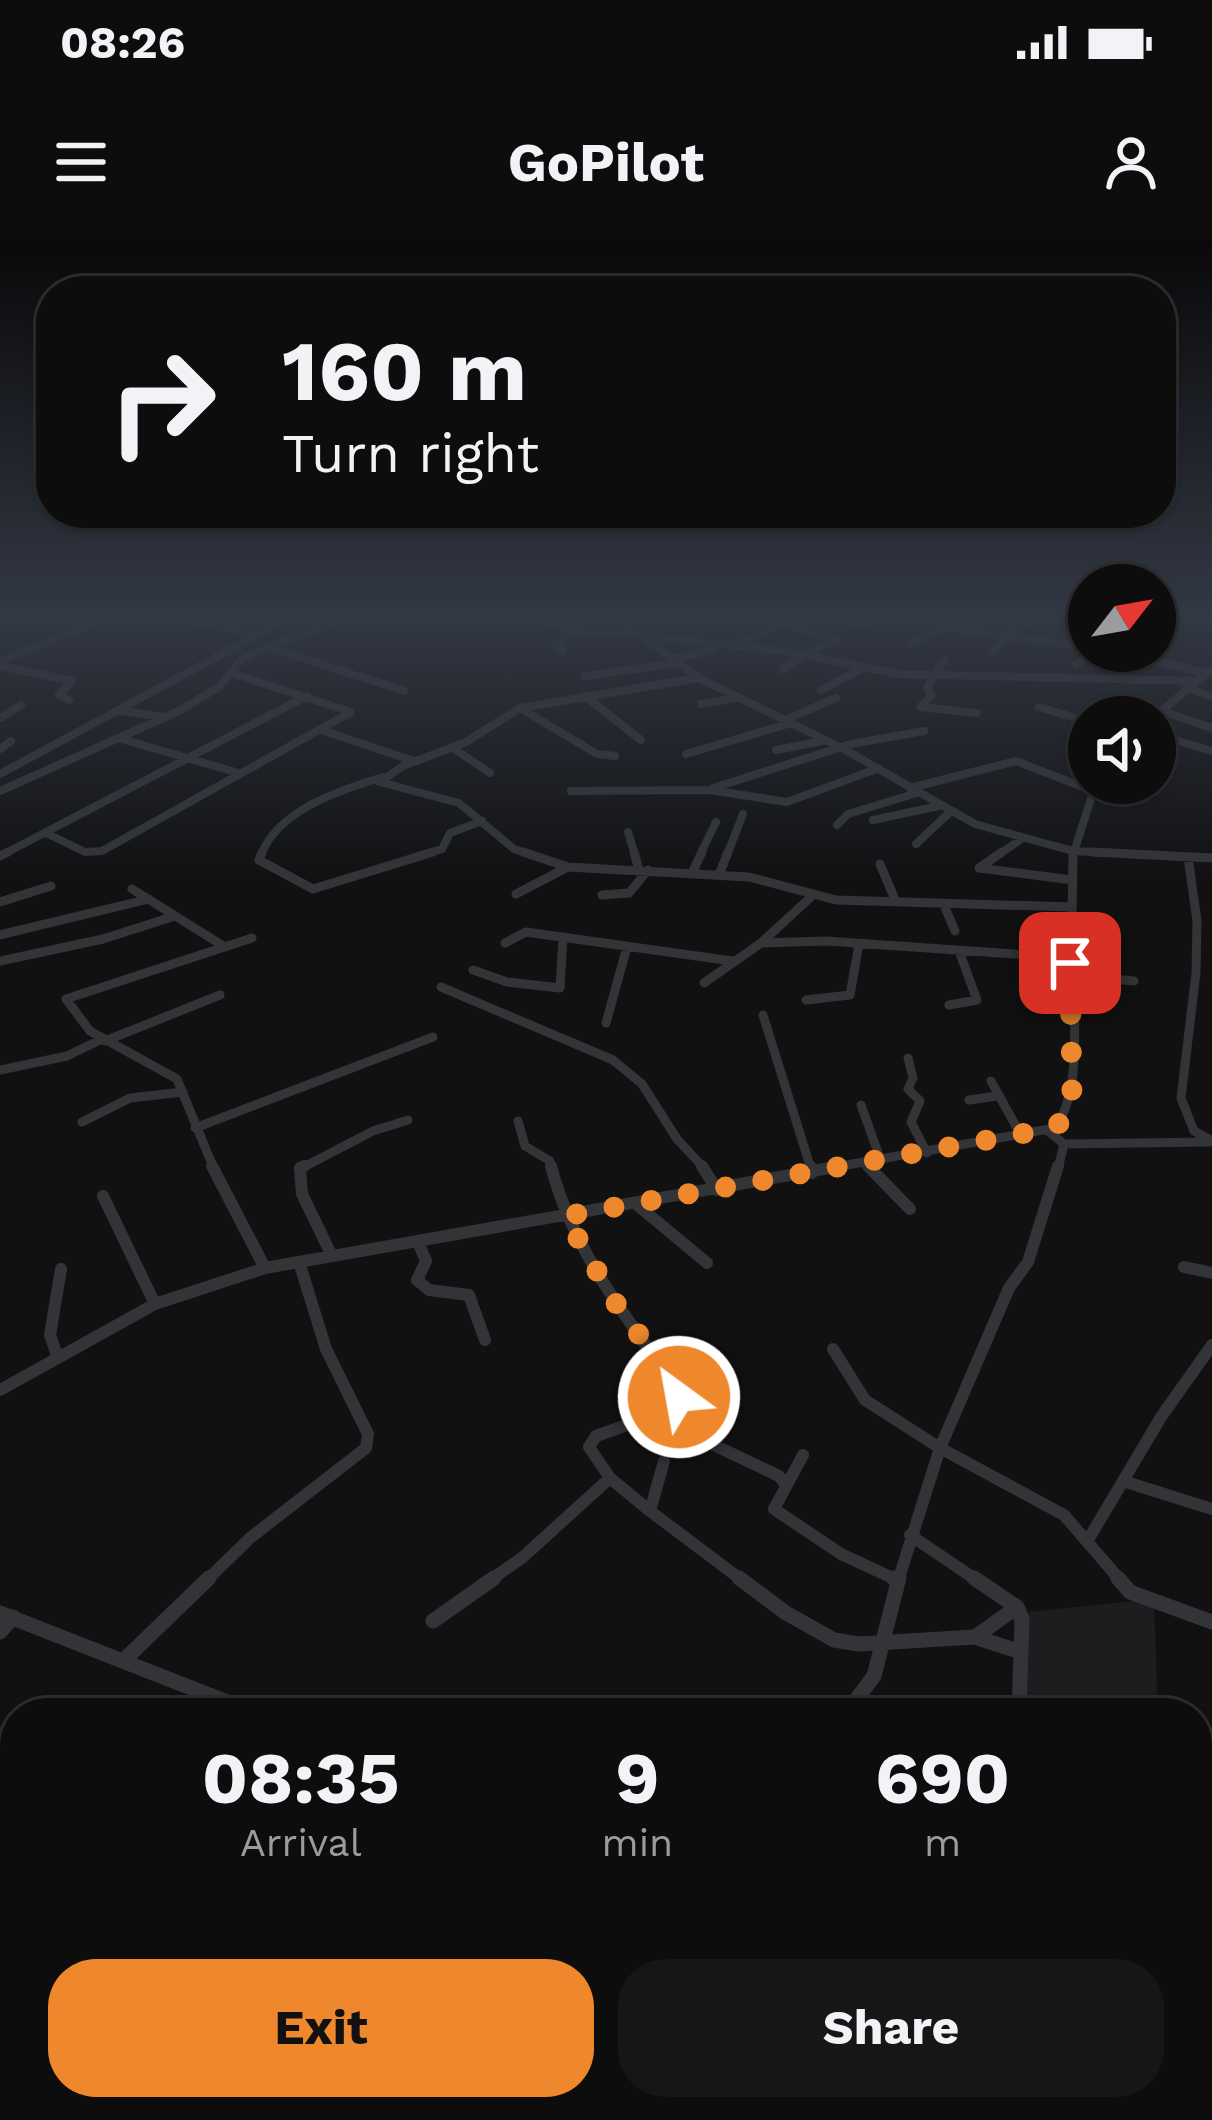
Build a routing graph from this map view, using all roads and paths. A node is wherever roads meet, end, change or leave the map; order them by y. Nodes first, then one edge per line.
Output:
1 (134, 702) edge
2 (192, 702) edge
3 (295, 702) edge
4 (325, 702) edge
5 (553, 702) edge
6 (591, 702) edge
7 (716, 702) edge
8 (747, 702) edge
9 (829, 702) edge
10 (925, 702) edge
11 (701, 704) dead end
12 (21, 705) dead end
13 (1040, 707) dead end
14 (520, 708) junction
15 (118, 710) junction
16 (977, 713) dead end
17 (1068, 716) edge
18 (167, 717) junction
19 (0, 718) edge
20 (1176, 719) edge
21 (788, 722) junction
22 (330, 727) junction
23 (1212, 728) edge
24 (924, 731) dead end
25 (118, 738) junction
26 (641, 740) dead end
27 (826, 740) junction
28 (1176, 740) edge
29 (11, 741) dead end
30 (453, 748) junction
31 (842, 748) junction
32 (0, 749) edge
33 (776, 750) dead end
34 (1212, 751) edge
35 (686, 754) dead end
36 (186, 756) junction
37 (615, 756) dead end
38 (414, 761) junction
39 (879, 769) junction
40 (239, 771) junction
41 (2, 772) edge
42 (490, 773) dead end
43 (20, 776) junction
44 (383, 777) junction
45 (1068, 778) edge
46 (710, 790) junction
47 (914, 790) junction
48 (0, 791) edge
49 (571, 791) dead end
50 (1088, 804) edge
51 (939, 806) junction
52 (950, 812) junction
53 (743, 814) dead end
54 (873, 820) dead end
55 (482, 821) junction
56 (716, 822) dead end
57 (837, 825) dead end
58 (628, 832) dead end
59 (46, 833) junction
60 (1021, 840) junction
61 (916, 844) dead end
62 (1073, 851) junction
63 (0, 856) edge
64 (1188, 857) junction
65 (1212, 858) edge
66 (880, 864) dead end
67 (568, 867) junction
68 (644, 870) junction
69 (692, 873) junction
70 (719, 875) junction
71 (1072, 880) junction
72 (51, 886) dead end
73 (132, 889) dead end
74 (516, 894) dead end
75 (602, 895) dead end
76 (812, 896) junction
77 (149, 899) junction
78 (0, 902) edge
79 (896, 902) junction
80 (944, 905) junction
81 (1072, 907) junction
82 (175, 916) junction
83 (955, 931) dead end
84 (0, 935) edge
85 (252, 938) dead end
86 (563, 938) junction
87 (505, 943) dead end
88 (761, 943) junction
89 (859, 944) junction
90 (224, 947) junction
91 (627, 947) junction
92 (959, 951) junction
93 (1071, 958) junction
94 (0, 961) edge
95 (732, 961) junction
96 (472, 970) dead end
97 (1196, 974) junction
98 (1069, 975) junction
99 (1212, 977) edge
100 (1134, 982) dead end
101 (704, 983) dead end
102 (441, 987) dead end
103 (220, 995) dead end
104 (806, 1000) dead end
105 (949, 1005) dead end
106 (764, 1015) dead end
107 (606, 1023) dead end
108 (433, 1037) dead end
109 (103, 1040) junction
110 (908, 1058) dead end
111 (0, 1070) edge
112 (991, 1081) dead end
113 (183, 1092) junction
114 (997, 1096) junction
115 (969, 1100) dead end
116 (861, 1105) dead end
117 (407, 1120) dead end
118 (518, 1121) dead end
119 (82, 1122) dead end
120 (195, 1127) junction
121 (1048, 1131) junction
122 (1194, 1131) junction
123 (1022, 1137) junction
124 (1175, 1142) junction
125 (1212, 1142) edge
126 (1064, 1144) junction
127 (927, 1153) junction
128 (881, 1161) junction
129 (866, 1164) junction
130 (812, 1173) junction
131 (717, 1190) junction
132 (103, 1196) dead end
133 (636, 1204) junction
134 (910, 1209) dead end
135 (565, 1216) junction
136 (418, 1242) junction
137 (332, 1256) junction
138 (299, 1262) junction
139 (707, 1263) dead end
140 (1184, 1267) dead end
141 (265, 1268) junction
142 (62, 1269) dead end
143 (1212, 1274) edge
144 (155, 1304) junction
145 (485, 1340) dead end
146 (1212, 1345) edge
147 (833, 1349) dead end
148 (58, 1358) junction
149 (0, 1390) edge
150 (669, 1410) junction
151 (940, 1448) junction
152 (803, 1455) dead end
153 (664, 1461) dead end
154 (610, 1478) junction
155 (1123, 1481) junction
156 (784, 1484) junction
157 (1212, 1509) edge
158 (650, 1511) junction
159 (910, 1535) junction
160 (1088, 1540) junction
161 (898, 1580) junction
162 (1017, 1607) junction
163 (6, 1615) edge
164 (433, 1621) dead end
165 (1212, 1622) edge
166 (0, 1632) edge
167 (975, 1637) junction
168 (882, 1642) junction
169 (1021, 1652) junction
170 (123, 1661) junction
171 (209, 1696) joint
172 (214, 1698) edge
173 (857, 1698) edge
174 (1019, 1698) edge

1 - 15 street
2 - 18 street
3 - 36 street
4 - 22 street
5 - 14 street
6 - 26 street
7 - 11 street
8 - 21 street
9 - 21 street
10 - 16 street
12 - 19 street
13 - 17 street
14 - 30 street
14 - 37 street
15 - 18 street
15 - 41 street
18 - 25 street
20 - 23 street
21 - 27 street
21 - 35 street
22 - 38 street
22 - 40 street
24 - 31 street
25 - 36 street
25 - 43 street
27 - 31 street
27 - 33 street
28 - 34 street
29 - 32 street
30 - 38 street
30 - 42 street
31 - 39 street
31 - 46 street
36 - 40 street
36 - 59 street
38 - 44 street
39 - 46 street
39 - 47 street
40 - 59 street
41 - 43 street
43 - 48 street
44 - 55 street
44 - 55 street
45 - 47 street
46 - 49 street
47 - 51 street
47 - 57 street
50 - 62 street
51 - 52 street
51 - 54 street
52 - 60 street
52 - 61 street
53 - 70 street
55 - 67 street
56 - 69 street
58 - 68 street
59 - 63 street
60 - 62 street
60 - 71 street
62 - 64 street
62 - 71 street
64 - 65 street
64 - 97 street
66 - 79 street
67 - 68 street
67 - 74 street
68 - 69 street
68 - 75 street
69 - 70 street
70 - 76 street
71 - 81 street
72 - 78 street
73 - 77 street
76 - 79 street
76 - 88 street
77 - 82 street
77 - 84 street
79 - 80 street
80 - 81 street
80 - 83 street
81 - 93 street
82 - 90 street
82 - 94 street
85 - 90 street
86 - 87 street
86 - 91 street
86 - 96 street
88 - 89 street
88 - 95 street
89 - 92 street
89 - 104 street
90 - 109 street
91 - 95 street
91 - 107 street
92 - 93 street
92 - 105 street
93 - 98 street
95 - 101 street
97 - 99 street
97 - 122 street
98 - 100 street
98 - 121 street
102 - 131 street
103 - 109 street
106 - 130 street
108 - 120 street
109 - 111 street
109 - 113 street
110 - 127 street
112 - 114 street
113 - 119 street
113 - 120 street
114 - 115 street
114 - 123 street
116 - 128 street
117 - 137 street
118 - 135 street
120 - 141 street
121 - 123 street
121 - 126 street
122 - 124 street
122 - 125 street
123 - 127 street
124 - 125 street
124 - 126 street
126 - 151 street
127 - 128 street
128 - 129 street
129 - 130 street
129 - 134 street
130 - 131 street
131 - 133 street
132 - 144 street
133 - 135 street
133 - 139 street
135 - 136 street
135 - 150 street
136 - 137 street
136 - 145 street
137 - 138 street
138 - 141 street
138 - 170 street
140 - 143 street
141 - 144 street
142 - 148 street
144 - 148 street
146 - 155 street
147 - 151 street
148 - 149 street
150 - 154 street
150 - 156 street
151 - 159 street
151 - 160 street
152 - 156 street
153 - 158 street
154 - 158 street
154 - 164 street
155 - 157 street
155 - 160 street
156 - 161 street
158 - 168 street
159 - 161 street
159 - 162 street
160 - 165 street
161 - 168 street
162 - 167 street
162 - 169 street
163 - 166 street
163 - 170 street
167 - 168 street
167 - 169 street
168 - 173 street
169 - 174 street
170 - 171 street
171 - 172 street

